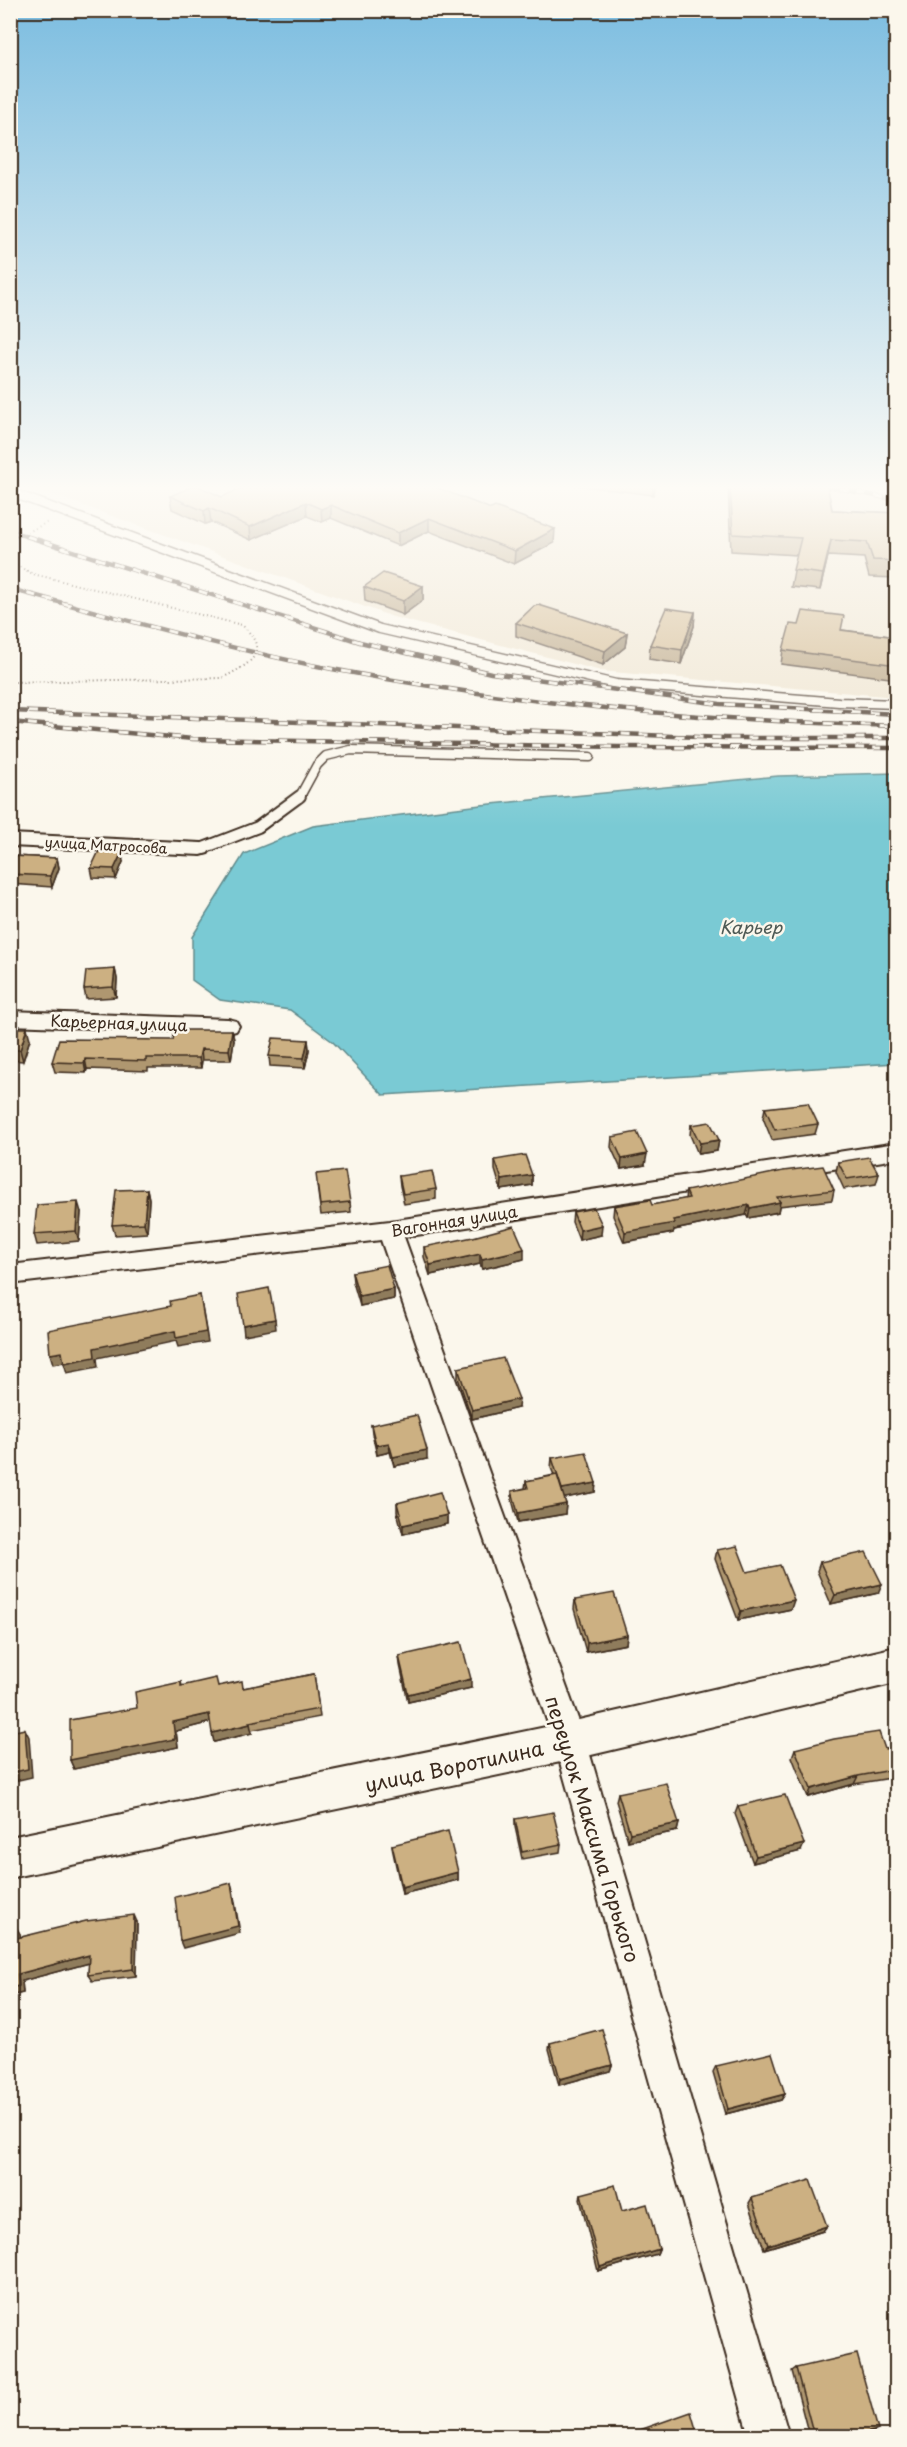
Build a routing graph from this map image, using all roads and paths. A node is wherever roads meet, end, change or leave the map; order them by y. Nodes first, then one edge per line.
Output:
1 (136, 599) edge
2 (300, 599) edge
3 (10, 682) edge
4 (897, 704) edge
5 (590, 756) dead end
6 (10, 840) edge
7 (201, 849) joint
8 (10, 1018) edge
9 (228, 1026) dead end
10 (897, 1151) edge
11 (390, 1230) junction
12 (10, 1275) edge
13 (897, 1665) edge
14 (570, 1741) junction
15 (10, 1858) edge
16 (769, 2436) edge

1 - 3 path
2 - 4 lane
5 - 7 lane
6 - 7 street, улица Матросова
8 - 9 street, Карьерная улица
10 - 11 street, Вагонная улица
11 - 12 street, Вагонная улица
11 - 14 street, переулок Максима Горького
13 - 14 street, улица Воротилина
14 - 15 street, улица Воротилина
14 - 16 street, переулок Максима Горького

